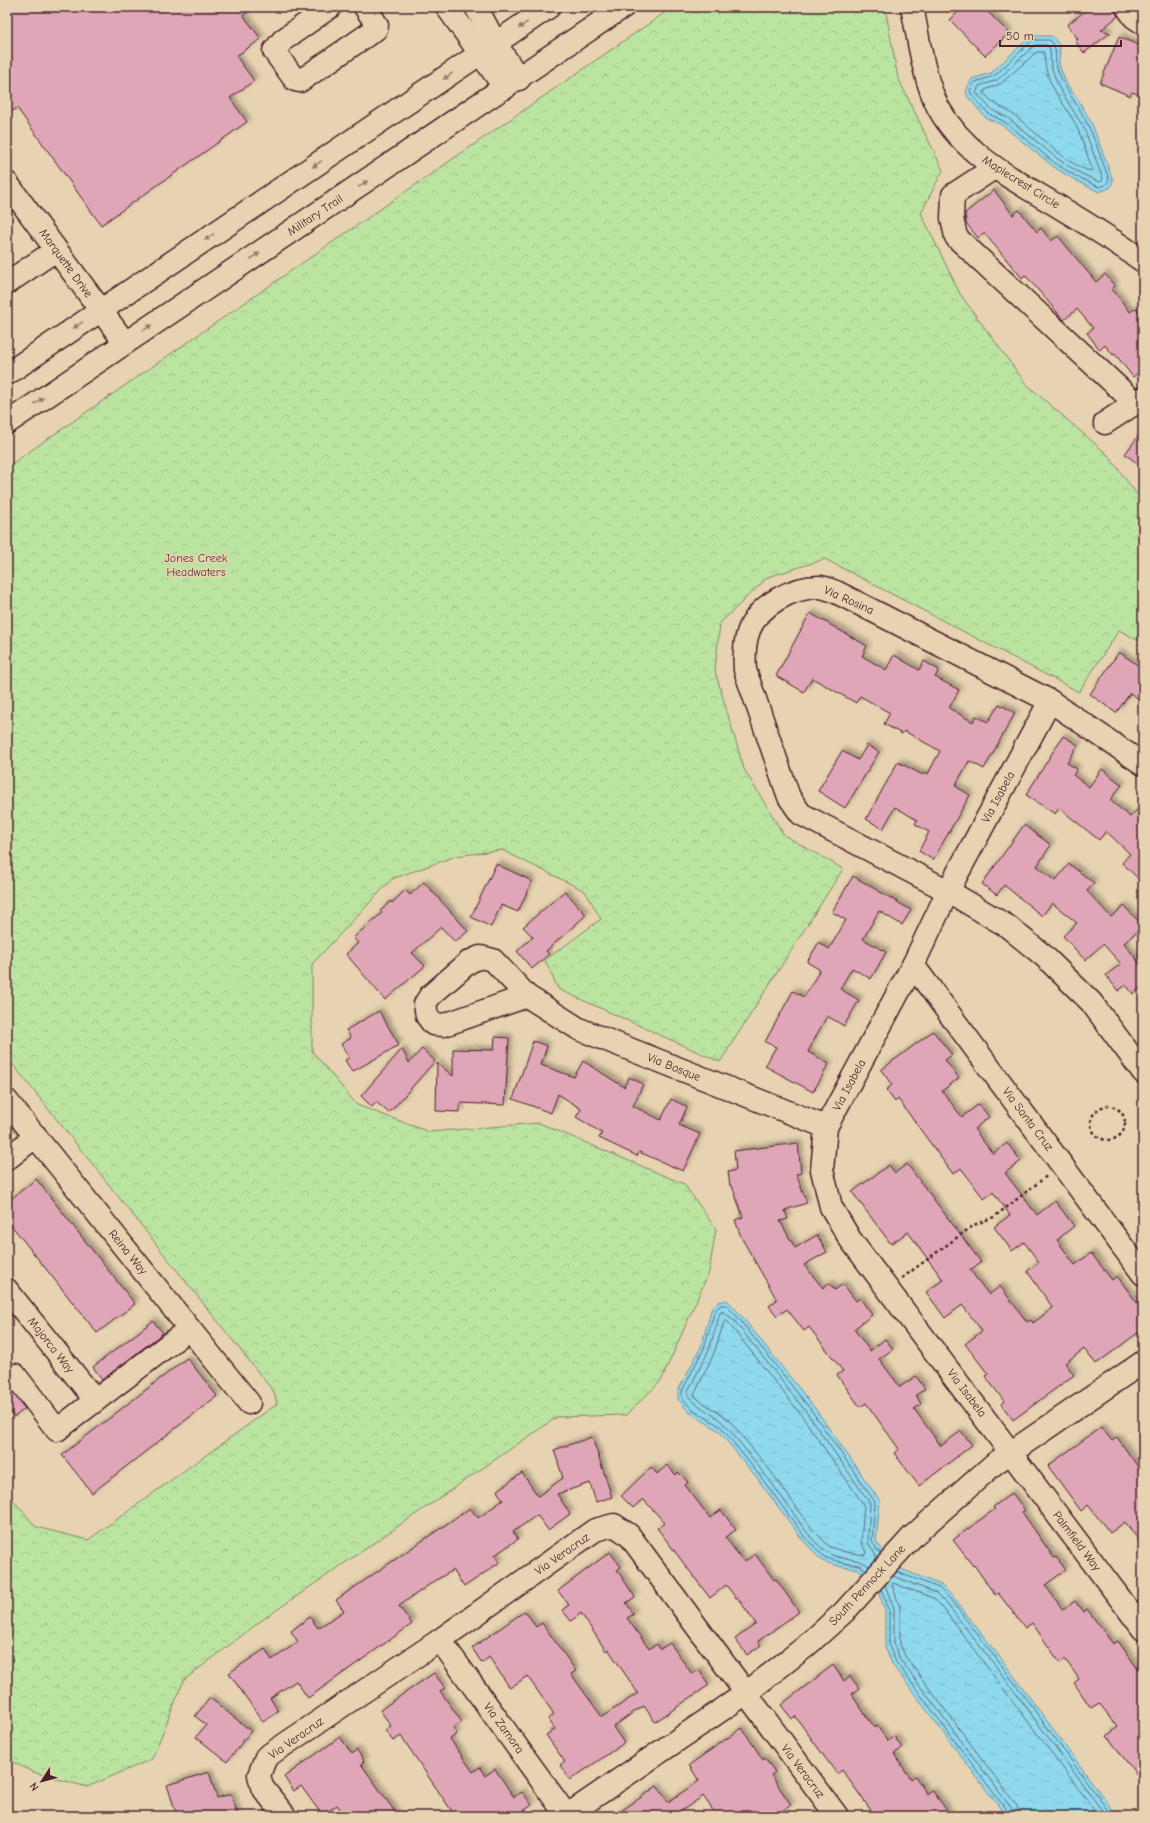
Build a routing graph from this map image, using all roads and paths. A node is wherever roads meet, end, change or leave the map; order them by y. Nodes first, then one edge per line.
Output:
1 (330, 7) edge
2 (365, 7) edge
3 (448, 7) edge
4 (476, 7) edge
5 (549, 7) edge
6 (623, 7) edge
7 (912, 7) edge
8 (1127, 7) edge
9 (1143, 23) edge
10 (488, 49) junction
11 (512, 84) junction
12 (994, 168) junction
13 (7, 183) edge
14 (56, 250) junction
15 (1143, 261) edge
16 (7, 283) edge
17 (100, 310) junction
18 (125, 343) junction
19 (7, 374) edge
20 (1139, 400) edge
21 (7, 423) edge
22 (1105, 423) dead end
23 (1050, 701) junction
24 (1143, 764) edge
25 (948, 890) junction
26 (913, 965) junction
27 (527, 996) dead end
28 (1143, 1072) edge
29 (7, 1101) edge
30 (1094, 1113) joint
31 (826, 1127) junction
32 (36, 1136) junction
33 (7, 1159) edge
34 (1049, 1174) dead end
35 (1143, 1274) edge
36 (896, 1282) dead end
37 (7, 1290) edge
38 (189, 1329) junction
39 (1143, 1362) edge
40 (14, 1375) dead end
41 (95, 1400) junction
42 (249, 1403) dead end
43 (1012, 1452) junction
44 (1143, 1629) edge
45 (440, 1640) junction
46 (745, 1694) junction
47 (285, 1816) edge
48 (566, 1816) edge
49 (837, 1816) edge

1 - 2 street
3 - 10 street
4 - 10 street
5 -> 10 street
6 - 11 street, Military Trail
7 - 12 street, Maplecrest Circle
8 - 9 street
10 - 11 street
10 -> 17 street
18 -> 11 street, Military Trail
12 - 15 street, Maplecrest Circle
12 - 20 street
13 - 14 street, Marquette Drive
14 - 16 street
14 - 17 street, Marquette Drive
17 - 18 street, Marquette Drive
17 -> 19 street
21 -> 18 street, Military Trail
20 - 22 street
23 - 24 street, Via Rosina
23 - 25 street, Via Isabela
23 - 25 street, Via Rosina
25 - 26 street, Via Isabela
25 - 28 street
26 - 31 street, Via Isabela
26 - 35 street, Via Santa Cruz
27 - 31 street, Via Bosque
29 - 32 street, Reina Way
30 - 30 path
31 - 43 street, Via Isabela
32 - 33 street
32 - 38 street, Reina Way
34 - 36 path
37 - 41 street, Majorca Way
38 - 41 street
38 - 42 street, Reina Way
39 - 43 street, South Pennock Lane
40 - 41 street
43 - 44 street, Palmfield Way
43 - 46 street, South Pennock Lane
45 - 46 street, Via Veracruz
45 - 47 street, Via Veracruz
45 - 48 street, Via Zamora
46 - 48 street, South Pennock Lane
46 - 49 street, Via Veracruz

